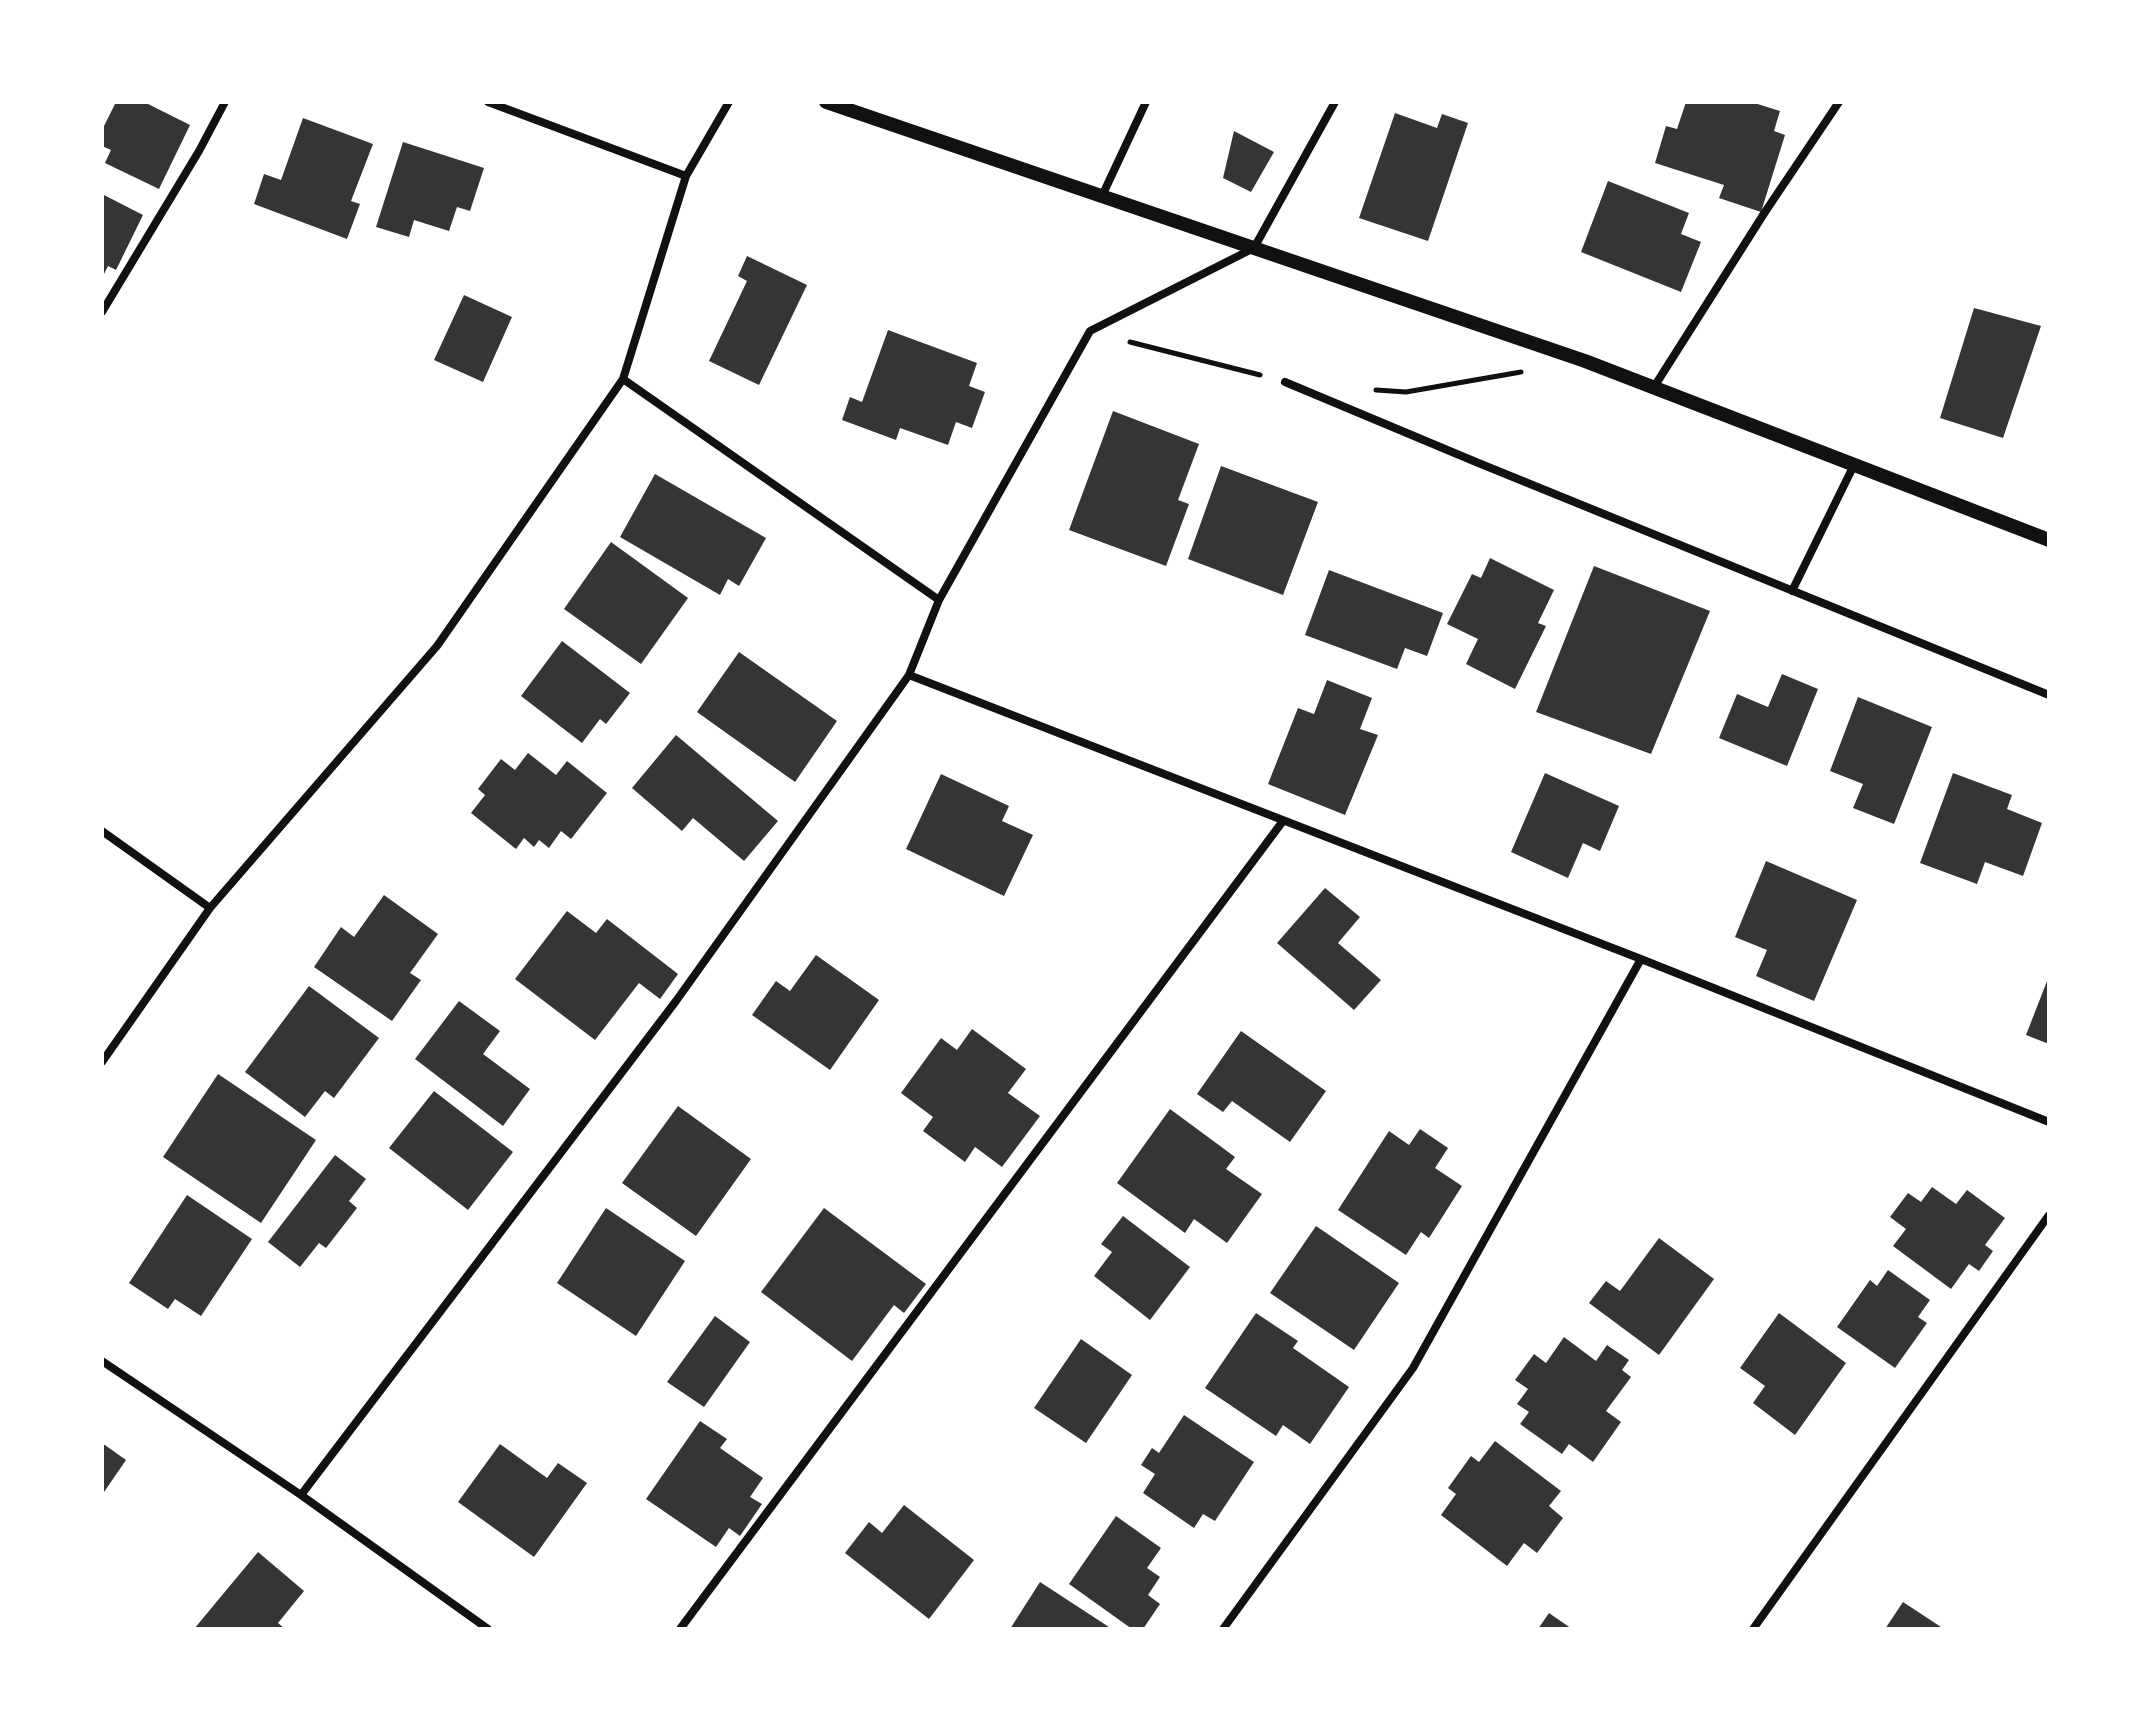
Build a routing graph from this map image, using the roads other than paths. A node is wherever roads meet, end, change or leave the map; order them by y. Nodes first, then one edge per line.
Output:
1 (225, 102) edge
2 (488, 102) edge
3 (729, 102) edge
4 (826, 102) edge
5 (1146, 102) edge
6 (1335, 102) edge
7 (1839, 102) edge
8 (842, 105) edge
9 (686, 176) junction
10 (1102, 196) junction
11 (1254, 248) junction
12 (102, 312) edge
13 (623, 379) junction
14 (1285, 382) dead end
15 (1654, 387) junction
16 (1854, 465) junction
17 (2049, 540) edge
18 (1792, 591) junction
19 (939, 600) junction
20 (909, 675) junction
21 (2049, 695) edge
22 (1283, 821) junction
23 (102, 831) edge
24 (210, 908) junction
25 (1641, 959) junction
26 (102, 1062) edge
27 (2049, 1122) edge
28 (2049, 1215) edge
29 (102, 1361) edge
30 (301, 1495) junction
31 (488, 1629) edge
32 (680, 1629) edge
33 (1223, 1629) edge
34 (1753, 1629) edge

1 - 12 street
2 - 9 street
3 - 9 street
4 - 8 street
5 - 10 street
6 - 11 street
7 - 15 street
8 - 10 street
9 - 13 street
10 - 11 street
11 - 15 street
11 - 19 street
13 - 19 street
13 - 24 street
14 - 18 street
15 - 16 street
16 - 17 street
16 - 18 street
18 - 21 street
19 - 20 street
20 - 22 street
20 - 30 street
22 - 25 street
22 - 32 street
23 - 24 street
24 - 26 street
25 - 27 street
25 - 33 street
28 - 34 street
29 - 30 street
30 - 31 street

